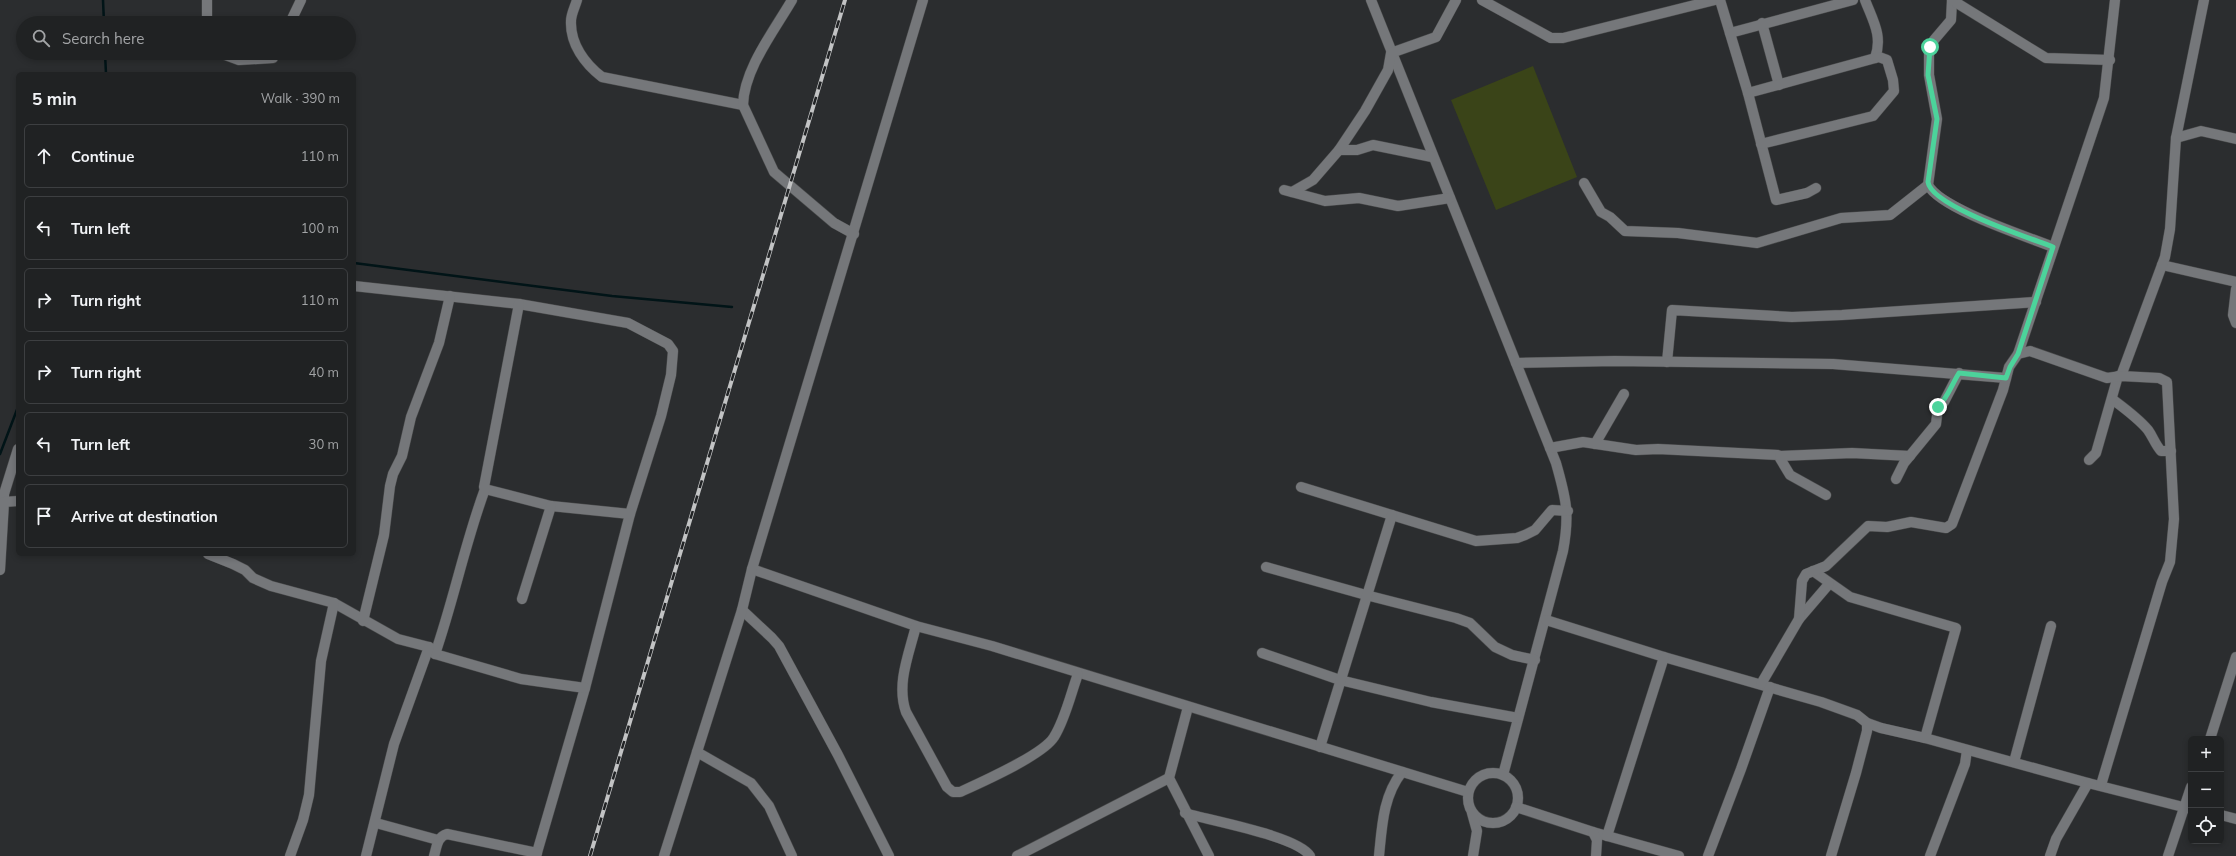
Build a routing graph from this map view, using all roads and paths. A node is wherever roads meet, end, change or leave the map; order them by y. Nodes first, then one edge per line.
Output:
1 (207, 0) edge
2 (301, 0) edge
3 (577, 0) edge
4 (792, 0) edge
5 (923, 0) edge
6 (1371, 0) edge
7 (1456, 0) edge
8 (1482, 0) edge
9 (1715, 0) edge
10 (1720, 0) edge
11 (1853, 0) edge
12 (1865, 0) edge
13 (1952, 0) edge
14 (2115, 0) edge
15 (2204, 0) edge
16 (207, 16) edge
17 (293, 16) edge
18 (1762, 23) junction
19 (1730, 33) junction
20 (1391, 53) junction
21 (1875, 58) junction
22 (2110, 60) junction
23 (1779, 85) junction
24 (1748, 93) junction
25 (743, 105) junction
26 (2176, 138) junction
27 (2236, 138) edge
28 (1761, 144) junction
29 (1339, 150) junction
30 (1432, 157) junction
31 (1584, 183) dead end
32 (1928, 185) junction
33 (1816, 188) dead end
34 (1450, 198) junction
35 (854, 234) junction
36 (2053, 247) junction
37 (2162, 265) junction
38 (2236, 282) edge
39 (356, 286) edge
40 (2236, 289) edge
41 (450, 296) junction
42 (2036, 302) junction
43 (519, 304) junction
44 (2236, 323) edge
45 (2018, 354) junction
46 (1666, 362) junction
47 (1516, 363) junction
48 (1959, 373) junction
49 (2120, 376) junction
50 (2006, 378) junction
51 (1624, 394) dead end
52 (2112, 399) junction
53 (1596, 444) junction
54 (1550, 448) junction
55 (2171, 451) junction
56 (16, 455) edge
57 (1780, 456) junction
58 (1910, 456) junction
59 (2089, 460) dead end
60 (1896, 479) dead end
61 (1301, 487) dead end
62 (485, 489) junction
63 (1826, 495) dead end
64 (16, 501) edge
65 (4, 502) junction
66 (551, 506) junction
67 (1568, 511) junction
68 (630, 514) junction
69 (1392, 515) junction
70 (213, 556) edge
71 (1266, 567) dead end
72 (752, 569) junction
73 (0, 570) edge
74 (1813, 571) junction
75 (1830, 584) junction
76 (1366, 595) junction
77 (522, 598) dead end
78 (334, 602) junction
79 (742, 610) junction
80 (1799, 619) junction
81 (1546, 620) junction
82 (363, 621) junction
83 (916, 626) junction
84 (2051, 626) dead end
85 (432, 650) junction
86 (1262, 652) dead end
87 (1664, 657) junction
88 (2236, 657) edge
89 (1535, 660) junction
90 (1078, 674) junction
91 (1340, 680) junction
92 (1766, 686) junction
93 (585, 688) junction
94 (1188, 707) junction
95 (1518, 718) junction
96 (1867, 723) junction
97 (2211, 736) edge
98 (1925, 738) junction
99 (1320, 747) junction
100 (1967, 750) junction
101 (697, 752) junction
102 (2014, 762) junction
103 (1402, 772) junction
104 (1504, 775) junction
105 (1169, 778) junction
106 (2088, 783) junction
107 (2101, 785) junction
108 (1468, 792) junction
109 (1516, 807) junction
110 (2187, 808) edge
111 (1472, 812) junction
112 (1185, 813) junction
113 (2224, 816) edge
114 (2236, 819) edge
115 (376, 822) junction
116 (1501, 822) junction
117 (1593, 832) junction
118 (1608, 836) junction
119 (438, 840) junction
120 (1477, 841) junction
121 (1597, 853) edge
122 (536, 855) edge
123 (290, 856) edge
124 (366, 856) edge
125 (434, 856) edge
126 (664, 856) edge
127 (792, 856) edge
128 (889, 856) edge
129 (1018, 856) edge
130 (1209, 856) edge
131 (1310, 856) edge
132 (1379, 856) edge
133 (1473, 856) edge
134 (1679, 856) edge
135 (1708, 856) edge
136 (1831, 856) edge
137 (1930, 856) edge
138 (2050, 856) edge
139 (2168, 856) edge

1 - 16 street
2 - 17 street
3 - 25 street
4 - 25 street
5 - 35 street
6 - 20 street
7 - 20 street
8 - 9 street
10 - 19 street
11 - 18 street
12 - 21 street
13 - 22 street
13 - 32 street
14 - 22 street
15 - 26 street
18 - 19 street
18 - 23 street
19 - 24 street
20 - 29 street
20 - 30 street
21 - 23 street
21 - 28 street
22 - 36 street
23 - 24 street
24 - 28 street
25 - 35 street
26 - 27 street
26 - 37 street
28 - 33 street
29 - 30 street
29 - 34 street
30 - 34 street
31 - 32 street
32 - 36 street
34 - 47 street
35 - 72 street
36 - 42 street
37 - 38 street
37 - 49 street
39 - 41 street
40 - 44 street
41 - 43 street
41 - 82 street
42 - 45 street
42 - 46 street
43 - 62 street
43 - 68 street
45 - 49 street
45 - 50 street
46 - 47 street
46 - 48 street
47 - 54 street
48 - 50 street
48 - 58 street
49 - 52 street
49 - 55 street
50 - 74 street
51 - 53 street
52 - 55 street
52 - 59 street
53 - 54 street
53 - 57 street
54 - 67 street
55 - 107 street
56 - 65 street
57 - 58 street
57 - 63 street
58 - 60 street
61 - 69 street
62 - 66 street
62 - 85 street
64 - 65 street
65 - 73 street
66 - 68 street
66 - 77 street
67 - 69 street
67 - 81 street
68 - 93 street
69 - 76 street
70 - 78 street
71 - 76 street
72 - 79 street
72 - 83 street
74 - 75 street
74 - 80 street
75 - 80 street
75 - 98 street
76 - 89 street
76 - 91 street
78 - 82 street
78 - 123 street
79 - 101 street
79 - 128 street
80 - 92 street
81 - 87 street
81 - 89 street
82 - 85 street
83 - 90 street
83 - 90 street
84 - 102 street
85 - 93 street
85 - 115 street
86 - 91 street
87 - 92 street
87 - 118 street
88 - 97 street
89 - 95 street
90 - 94 street
91 - 95 street
91 - 99 street
92 - 96 street
92 - 135 street
93 - 122 street
94 - 99 street
94 - 105 street
95 - 104 street
96 - 98 street
96 - 136 street
98 - 100 street
99 - 103 street
100 - 102 street
100 - 137 street
101 - 126 street
101 - 127 street
102 - 106 street
103 - 108 street
103 - 132 street
104 - 108 street
104 - 109 street
105 - 112 street
105 - 129 street
106 - 107 street
106 - 138 street
107 - 110 street
108 - 111 street
109 - 116 street
109 - 117 street
110 - 139 street
111 - 116 street
111 - 120 street
112 - 130 street
112 - 131 street
113 - 114 street
115 - 119 street
115 - 124 street
116 - 120 street
117 - 118 street
117 - 121 street
118 - 121 street
118 - 134 street
119 - 122 street
119 - 125 street
120 - 133 street

